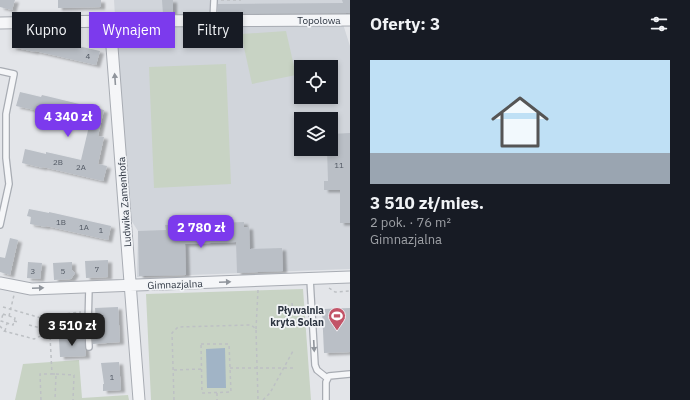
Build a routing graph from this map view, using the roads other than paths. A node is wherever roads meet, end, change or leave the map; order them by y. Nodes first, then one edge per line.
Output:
1 (214, 0) edge
2 (213, 12) edge
3 (350, 20) edge
4 (243, 21) edge
5 (89, 22) edge
6 (0, 24) edge
7 (112, 48) edge
8 (0, 71) edge
9 (0, 226) edge
10 (350, 277) edge
11 (310, 279) junction
12 (0, 283) edge
13 (130, 286) junction
14 (89, 287) junction
15 (89, 347) dead end
16 (350, 374) edge
17 (327, 378) junction
18 (139, 400) edge
19 (326, 400) edge

1 - 2 lane
3 - 4 street, Topolowa
5 - 6 street, Topolowa
13 -> 7 street, Ludwika Zamenhofa
8 - 9 lane
10 - 11 street, Gimnazjalna
13 -> 11 street, Gimnazjalna
11 -> 17 lane
12 -> 14 street, Gimnazjalna
13 - 14 street, Gimnazjalna
13 - 18 street, Ludwika Zamenhofa
14 - 15 lane
16 - 17 lane
17 - 19 lane

